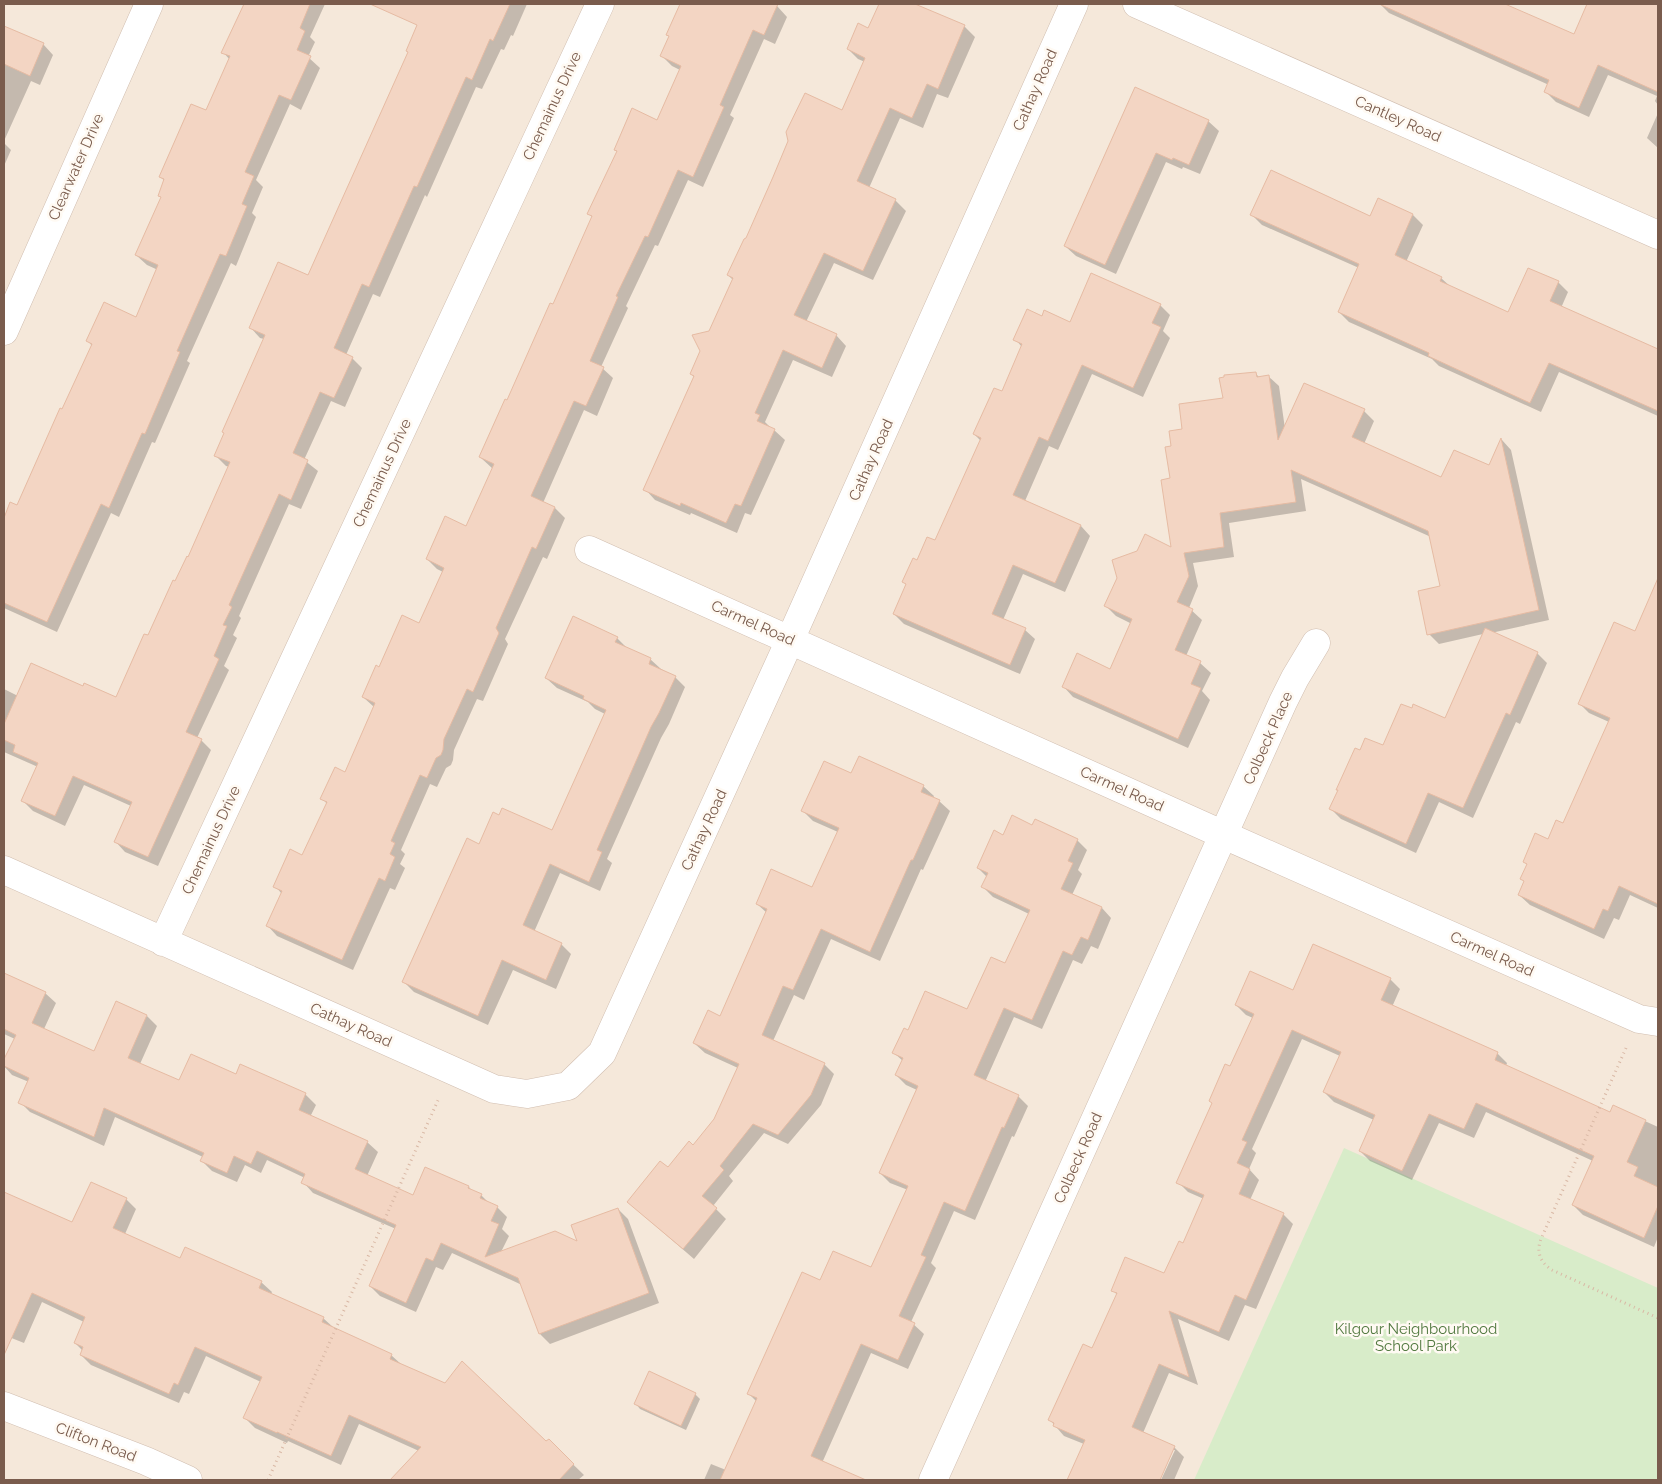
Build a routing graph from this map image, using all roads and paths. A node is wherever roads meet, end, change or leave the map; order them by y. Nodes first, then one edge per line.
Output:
1 (149, 4) edge
2 (600, 4) edge
3 (1074, 4) edge
4 (1137, 4) edge
5 (1658, 235) edge
6 (4, 331) edge
7 (588, 550) dead end
8 (790, 640) junction
9 (1316, 643) dead end
10 (1224, 835) junction
11 (4, 870) edge
12 (163, 942) junction
13 (1658, 1022) edge
14 (1624, 1053) dead end
15 (451, 1070) junction
16 (1658, 1318) edge
17 (4, 1406) edge
18 (188, 1480) edge
19 (268, 1480) edge
20 (934, 1480) edge

1 - 6 street, Clearwater Drive
2 - 12 street, Chemainus Drive
3 - 8 street, Cathay Road
4 - 5 street, Cantley Road
7 - 8 street, Carmel Road
8 - 10 street, Carmel Road
8 - 15 street, Cathay Road
9 - 10 street, Colbeck Place
10 - 13 street, Carmel Road
10 - 20 street, Colbeck Road
11 - 12 street, Cathay Road
12 - 15 street, Cathay Road
14 - 16 path
15 - 19 path
17 - 18 street, Clifton Road

